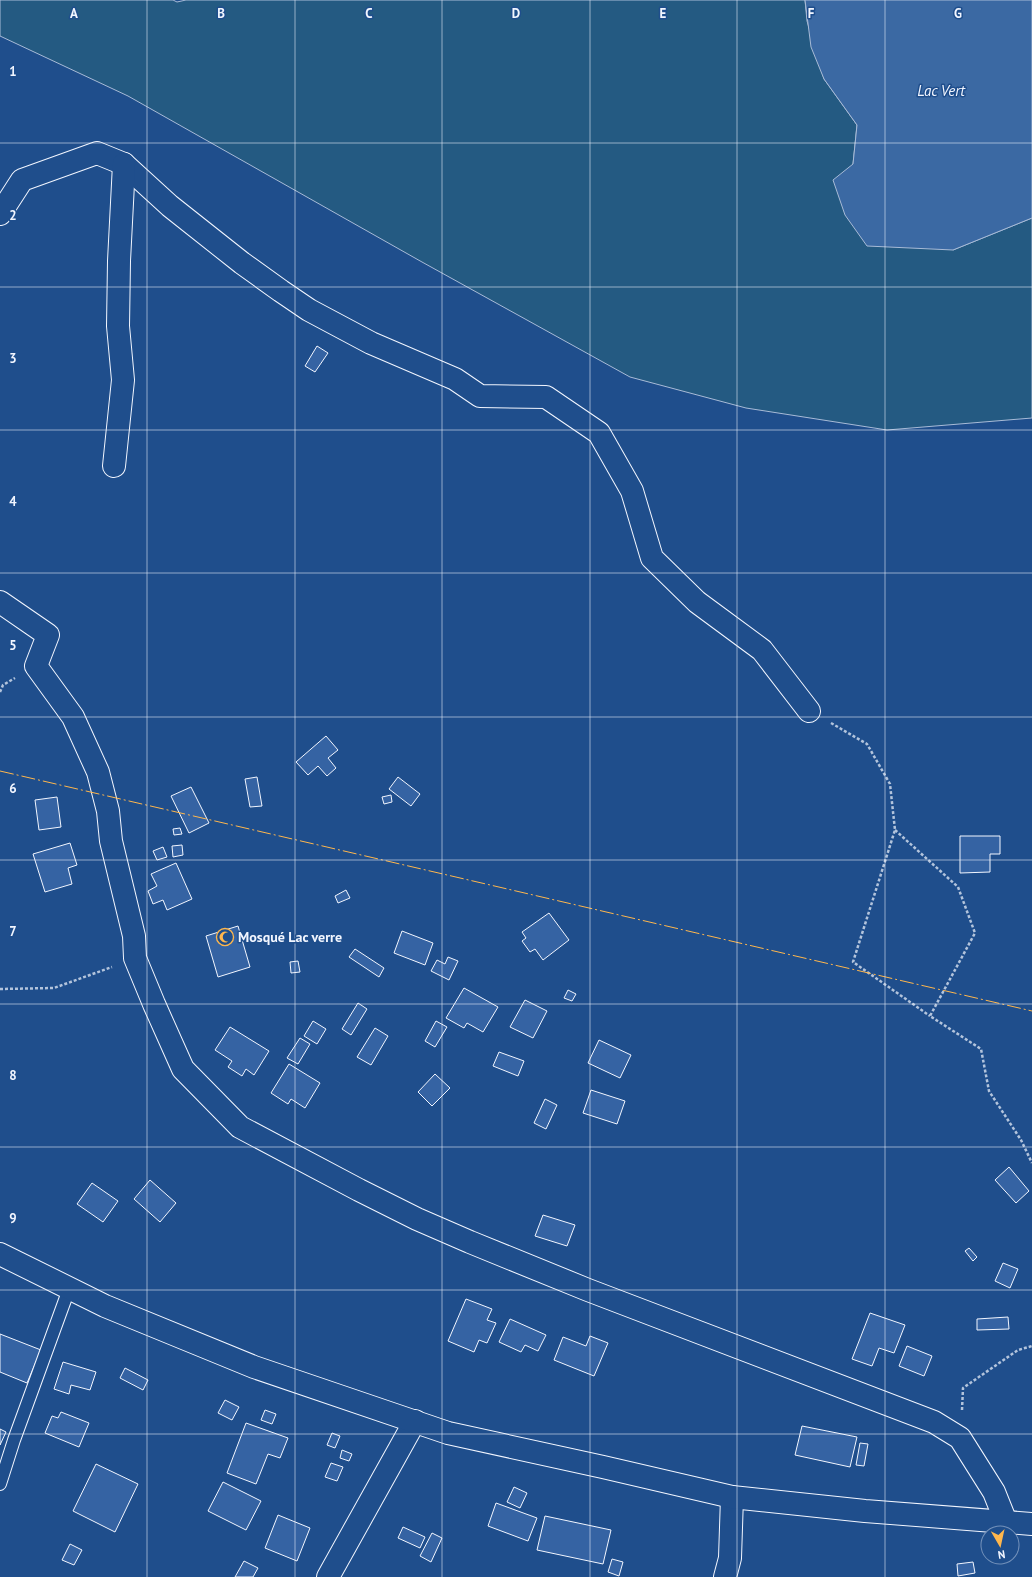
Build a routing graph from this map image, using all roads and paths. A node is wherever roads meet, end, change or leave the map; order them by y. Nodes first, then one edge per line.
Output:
1 (124, 164) junction
2 (0, 214) edge
3 (114, 466) dead end
4 (0, 602) edge
5 (809, 711) joint
6 (895, 830) junction
7 (135, 958) junction
8 (0, 989) edge
9 (930, 1016) junction
10 (1032, 1163) edge
11 (0, 1254) edge
12 (69, 1289) junction
13 (1032, 1346) edge
14 (415, 1421) junction
15 (960, 1438) junction
16 (0, 1484) edge
17 (732, 1497) junction
18 (1006, 1522) junction
19 (1032, 1524) edge
20 (328, 1577) edge
21 (725, 1577) edge

1 - 2 main road
1 - 3 main road
1 - 5 main road
4 - 7 main road
5 - 6 path
6 - 9 path
6 - 9 path
7 - 8 path
7 - 15 main road
9 - 10 path
11 - 12 main road
12 - 14 main road
12 - 16 lane
13 - 15 path
14 - 17 main road
14 - 20 main road
15 - 18 main road
17 - 18 main road
17 - 21 main road
18 - 19 main road

